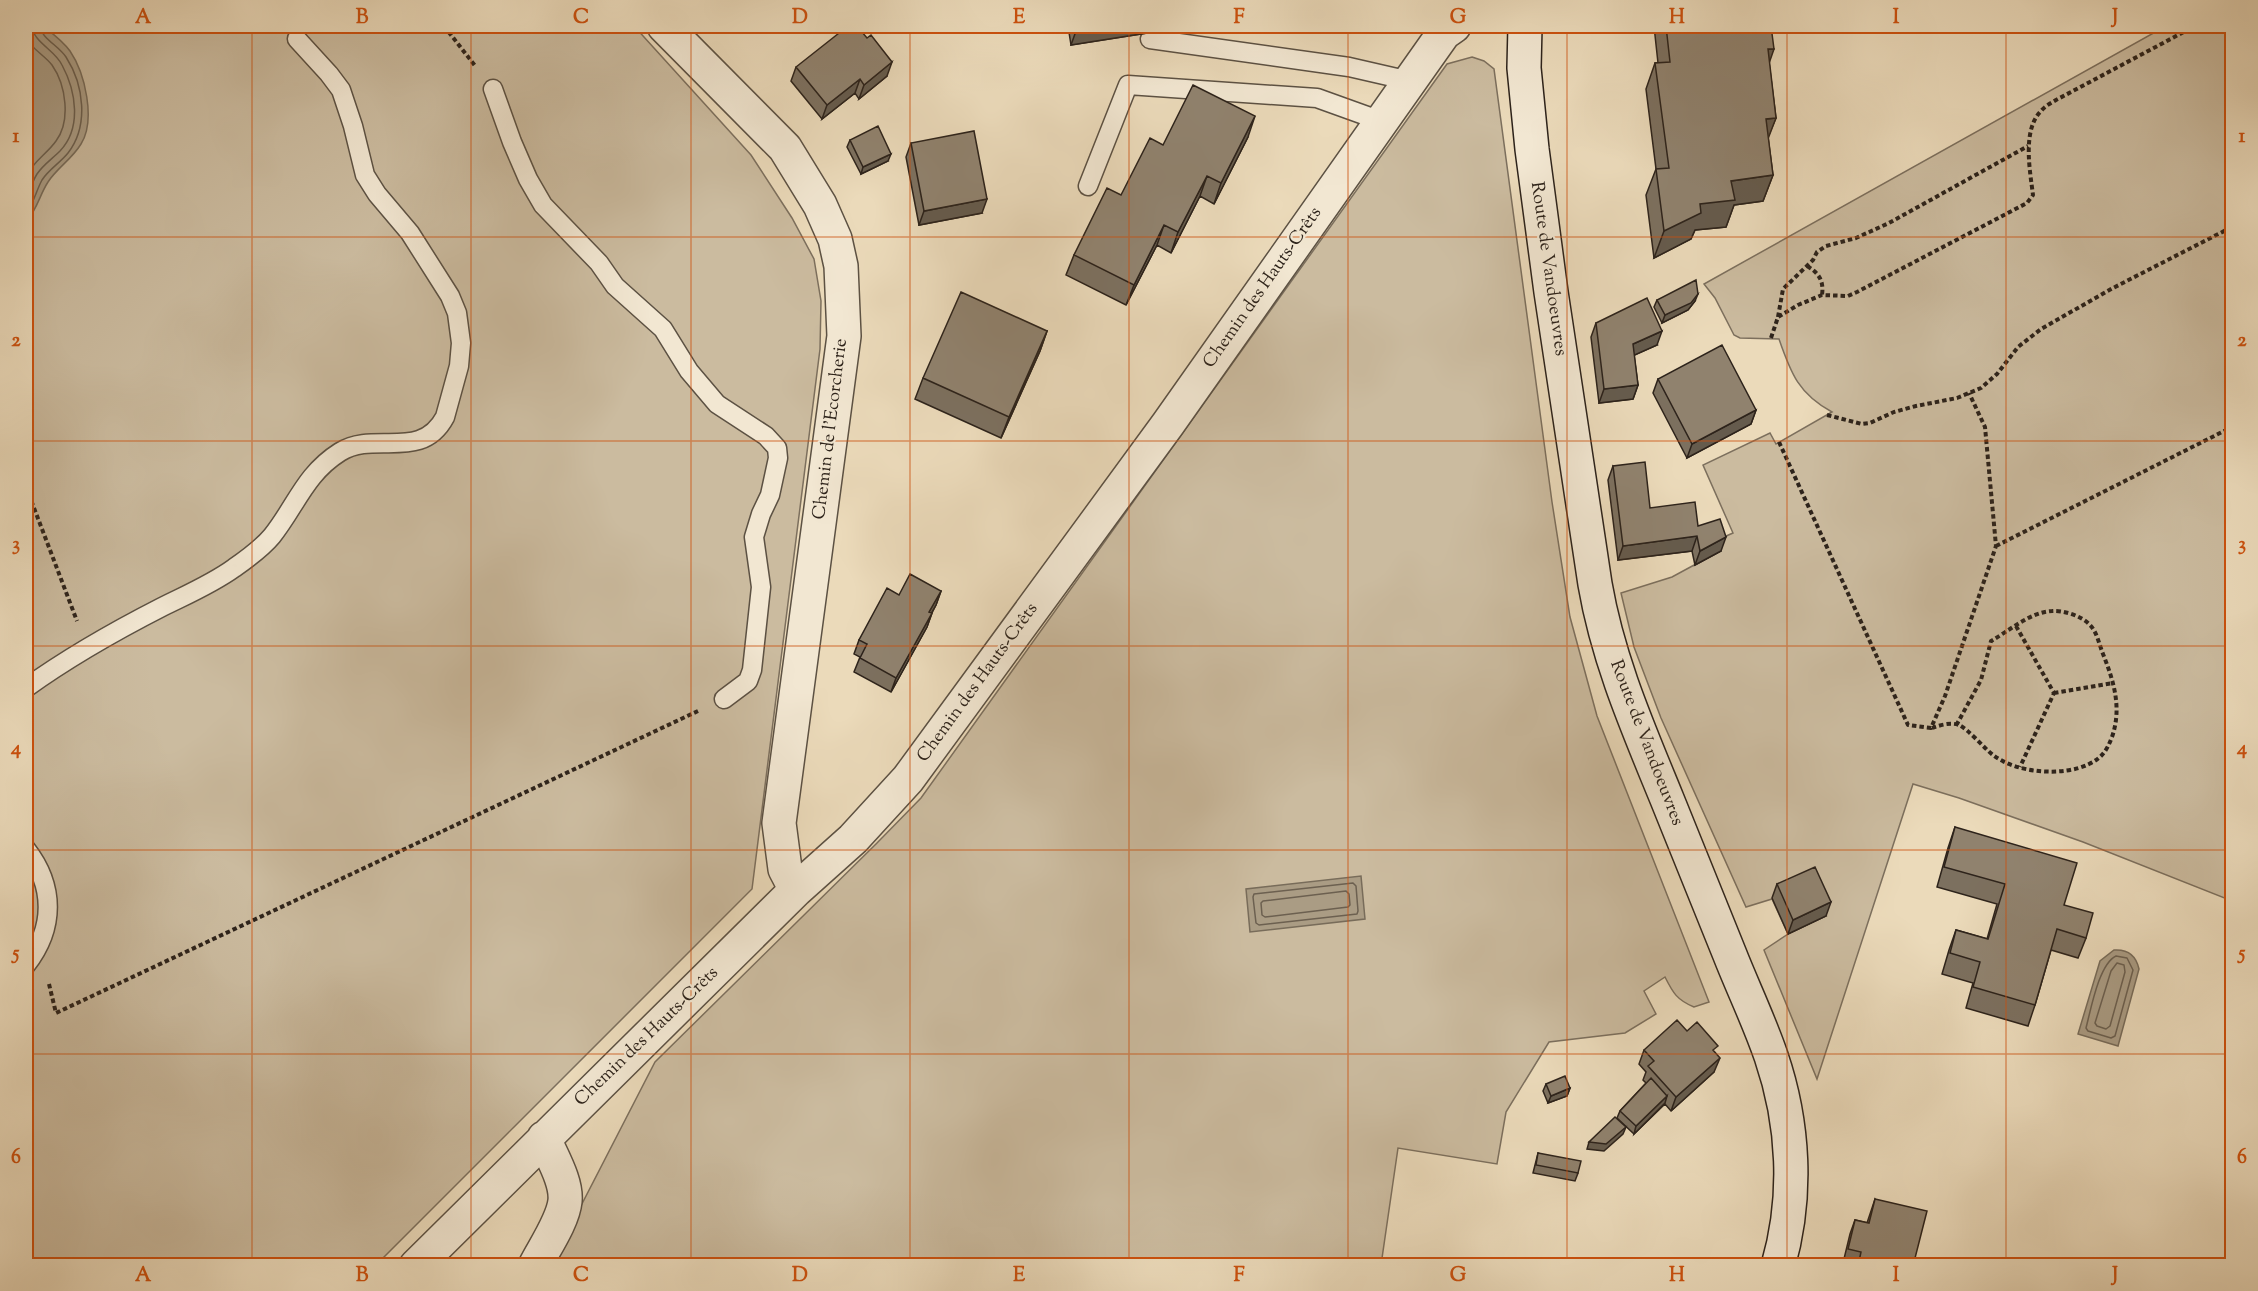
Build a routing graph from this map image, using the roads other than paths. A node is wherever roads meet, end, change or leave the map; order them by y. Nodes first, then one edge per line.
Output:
1 (664, 26) edge
2 (1454, 26) edge
3 (1525, 26) edge
4 (297, 39) dead end
5 (1150, 39) dead end
6 (1410, 81) junction
7 (493, 89) road end
8 (1381, 121) junction
9 (1088, 186) dead end
10 (26, 688) edge
11 (724, 699) road end
12 (26, 849) edge
13 (796, 890) junction
14 (26, 965) edge
15 (544, 1138) junction
16 (416, 1266) edge
17 (535, 1266) edge
18 (1778, 1266) edge

1 - 13 street, Chemin de l'Ecorcherie
2 - 6 street, Chemin des Hauts-Crêts
3 - 18 street, Route de Vandoeuvres
4 - 10 lane
5 - 6 lane
6 - 8 street, Chemin des Hauts-Crêts
7 - 11 lane
8 - 9 lane
8 - 13 street, Chemin des Hauts-Crêts
12 - 14 lane
13 - 15 street, Chemin des Hauts-Crêts
15 - 16 street, Chemin des Hauts-Crêts
15 - 17 street

